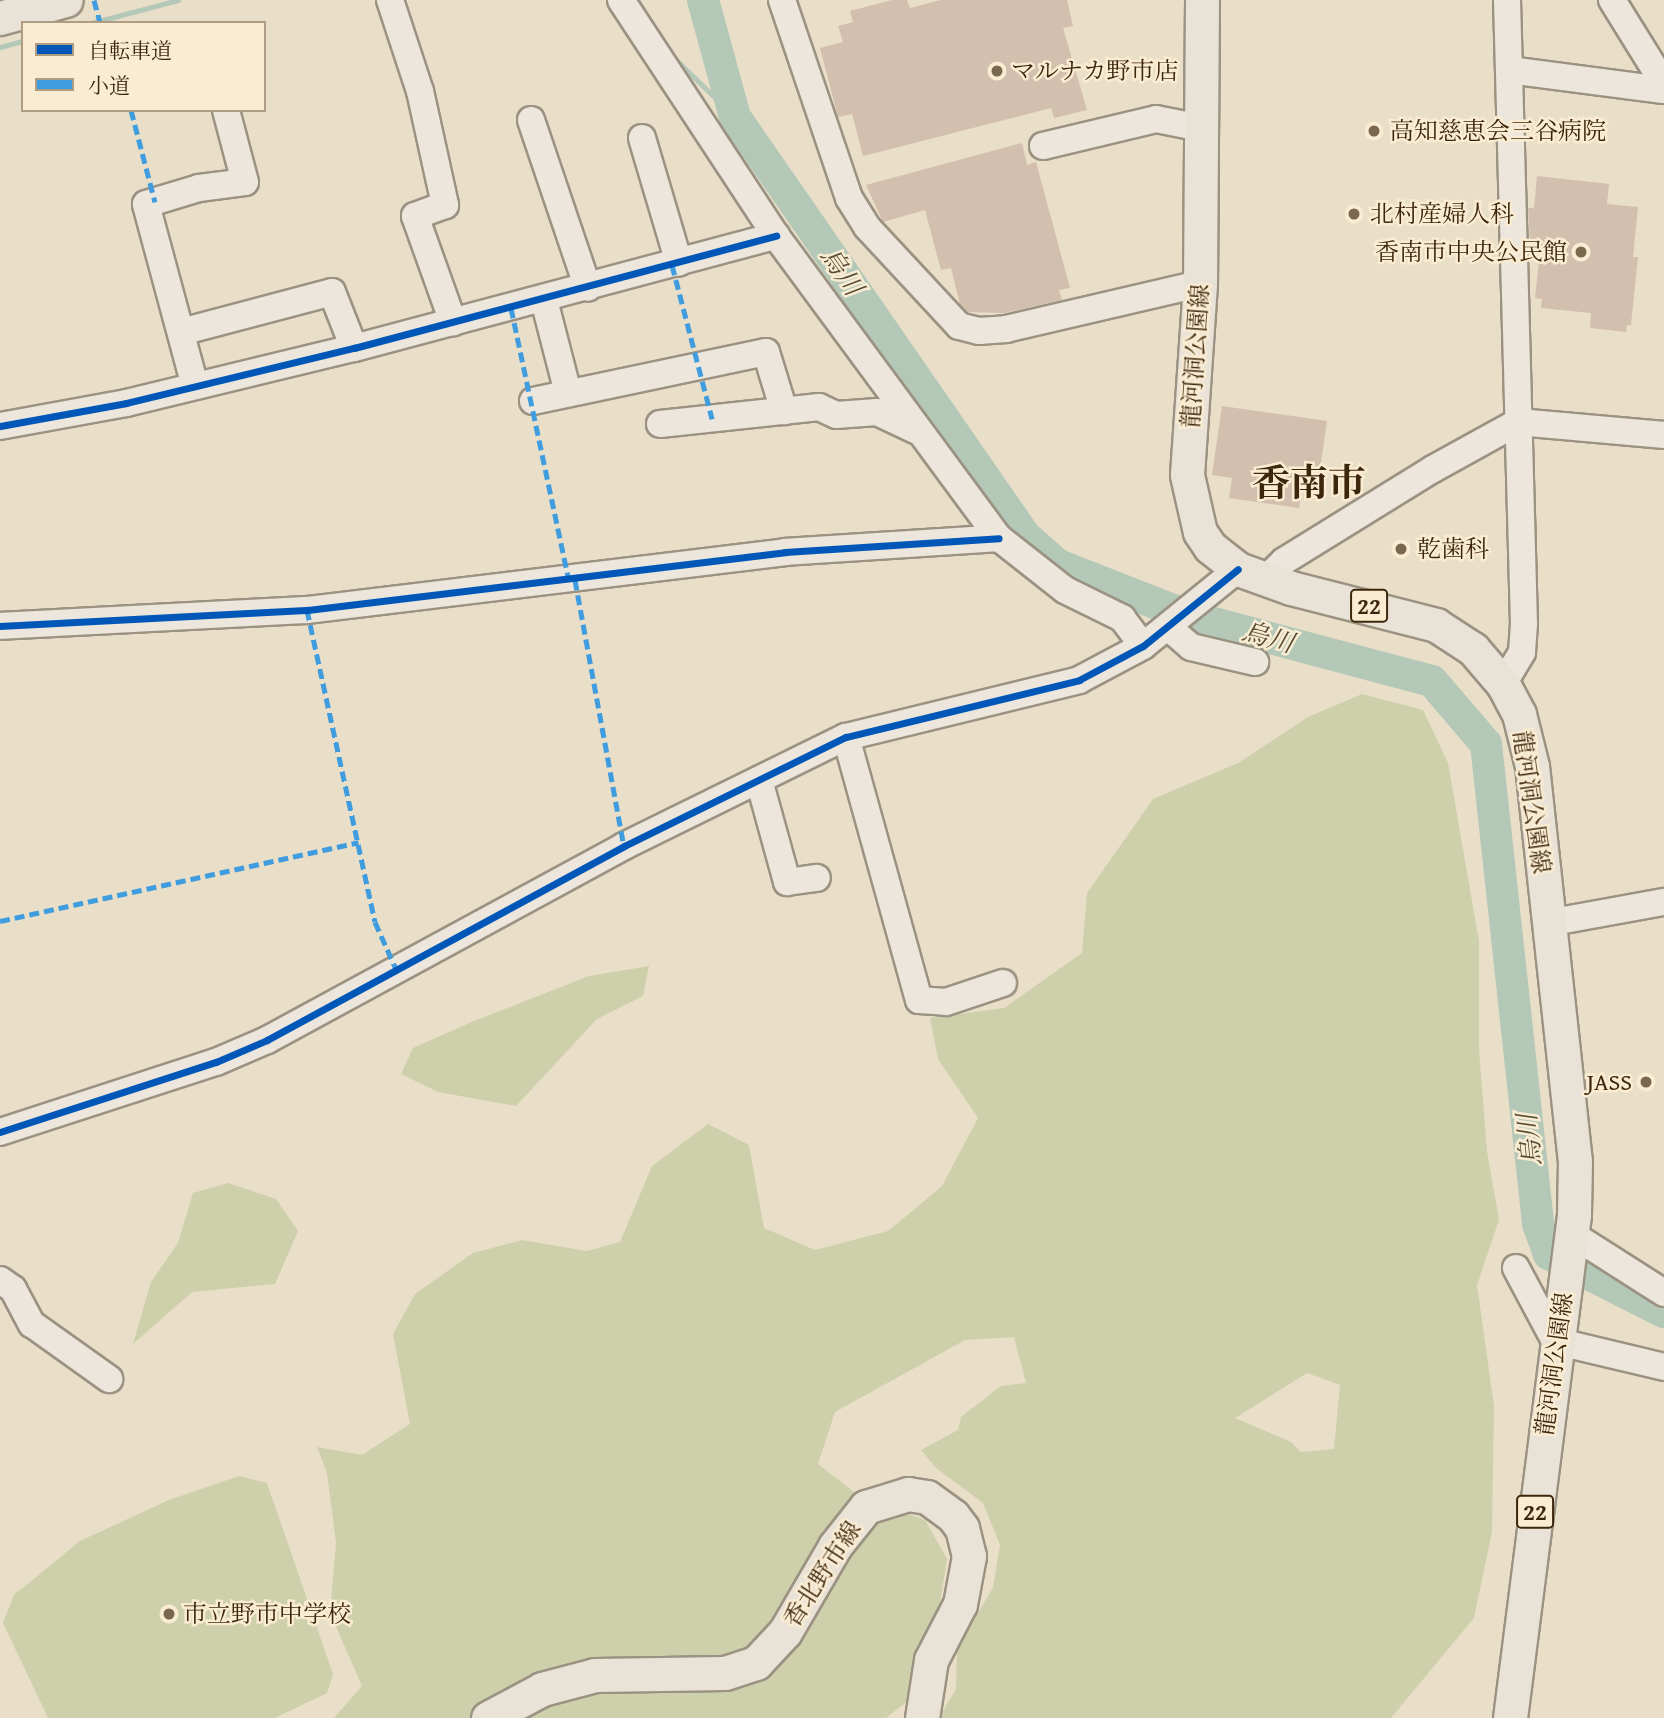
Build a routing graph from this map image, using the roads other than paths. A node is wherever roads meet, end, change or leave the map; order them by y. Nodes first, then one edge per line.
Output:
1 (66, 0) edge
2 (390, 0) edge
3 (621, 0) edge
4 (782, 0) edge
5 (1202, 0) edge
6 (1507, 0) edge
7 (1612, 0) edge
8 (0, 18) edge
9 (1508, 70) junction
10 (1664, 85) edge
11 (1664, 90) edge
12 (227, 112) edge
13 (531, 120) dead end
14 (1201, 128) junction
15 (642, 138) dead end
16 (1043, 146) dead end
17 (776, 236) junction
18 (679, 263) junction
19 (1200, 284) junction
20 (588, 288) junction
21 (544, 300) junction
22 (453, 322) junction
23 (181, 332) junction
24 (354, 348) junction
25 (195, 386) junction
26 (568, 393) junction
27 (533, 401) dead end
28 (784, 411) junction
29 (1518, 422) junction
30 (660, 424) dead end
31 (0, 426) edge
32 (922, 433) junction
33 (1664, 435) edge
34 (999, 538) junction
35 (1241, 577) junction
36 (0, 626) edge
37 (1168, 627) junction
38 (1143, 646) junction
39 (1255, 662) dead end
40 (1503, 684) junction
41 (846, 737) junction
42 (759, 780) junction
43 (817, 878) dead end
44 (1664, 902) edge
45 (1548, 923) junction
46 (1003, 983) dead end
47 (0, 1132) edge
48 (1573, 1238) junction
49 (1516, 1268) dead end
50 (0, 1280) edge
51 (1664, 1293) edge
52 (1555, 1341) junction
53 (1664, 1367) edge
54 (109, 1379) dead end
55 (488, 1718) edge
56 (922, 1718) edge
57 (1510, 1718) edge

1 - 8 main road
2 - 22 street
3 - 17 street
4 - 19 street
5 - 14 main road, 龍河洞公園線 / 22
6 - 9 street
7 - 10 street
9 - 11 street
9 - 29 street
12 - 23 street
13 - 20 street
14 - 16 street
14 - 19 main road, 龍河洞公園線 / 22
15 - 18 street
17 - 18 street
17 - 32 street
18 - 20 street
19 - 35 main road, 龍河洞公園線 / 22
20 - 21 street
21 - 22 street
21 - 26 street
22 - 24 street
23 - 24 street
23 - 25 street
24 - 25 street
25 - 31 street
26 - 27 street
26 - 28 street
28 - 30 street
28 - 32 street
29 - 33 street
29 - 35 street
29 - 40 street
32 - 34 street
34 - 36 street
34 - 38 street
35 - 37 street
35 - 40 main road, 龍河洞公園線 / 22
37 - 38 street
37 - 39 street
38 - 41 street
40 - 45 main road, 龍河洞公園線 / 22
41 - 42 street
41 - 46 street
42 - 43 street
42 - 47 street
44 - 45 street
45 - 48 main road, 龍河洞公園線 / 22
48 - 51 street
48 - 52 main road, 龍河洞公園線 / 22
49 - 52 street
50 - 54 street
52 - 53 street
52 - 57 main road, 龍河洞公園線 / 22
55 - 56 main road, 香北野市線

